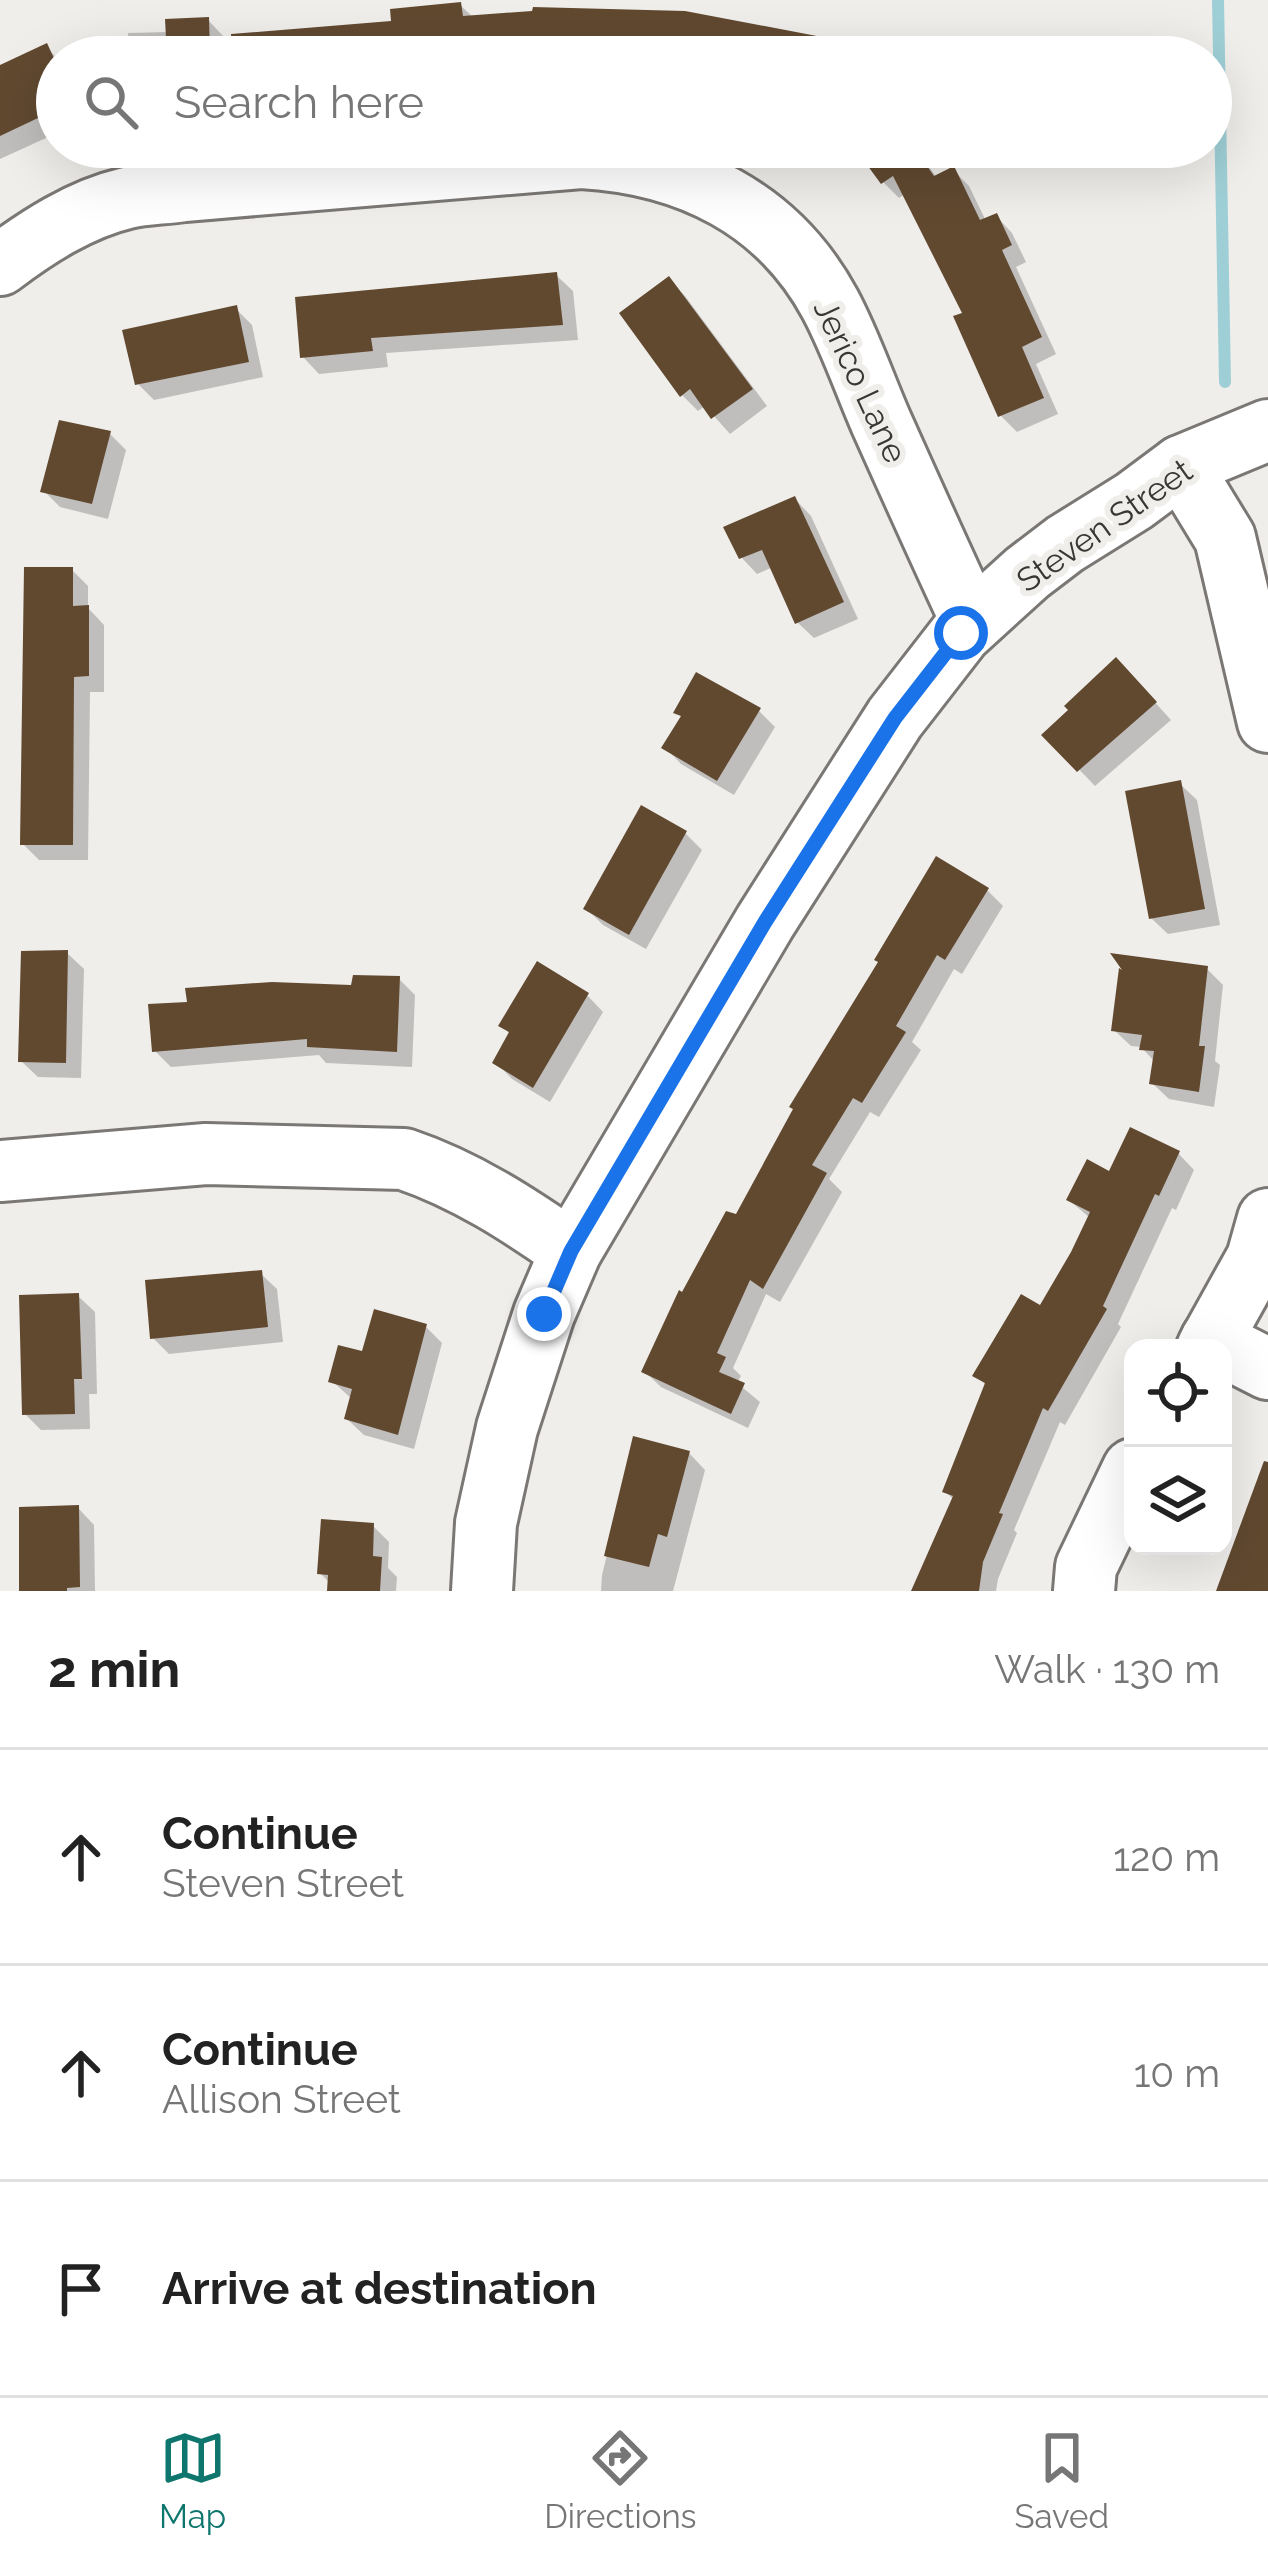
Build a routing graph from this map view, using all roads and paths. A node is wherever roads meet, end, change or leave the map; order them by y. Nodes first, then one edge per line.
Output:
1 (461, 168) edge
2 (649, 168) edge
3 (0, 265) edge
4 (1268, 430) edge
5 (1180, 466) junction
6 (972, 622) junction
7 (1268, 722) edge
8 (0, 1172) edge
9 (1268, 1219) edge
10 (571, 1251) junction
11 (1212, 1339) edge
12 (1232, 1354) edge
13 (1268, 1370) edge
14 (1124, 1488) edge
15 (482, 1591) edge
16 (1084, 1591) edge

1 - 3 street, Jerico Lane
2 - 6 street, Jerico Lane
4 - 5 street, Steven Street
5 - 6 street, Steven Street
5 - 7 street
6 - 10 street, Steven Street
8 - 10 street
9 - 11 street
10 - 15 street, Steven Street
12 - 13 street
14 - 16 street

